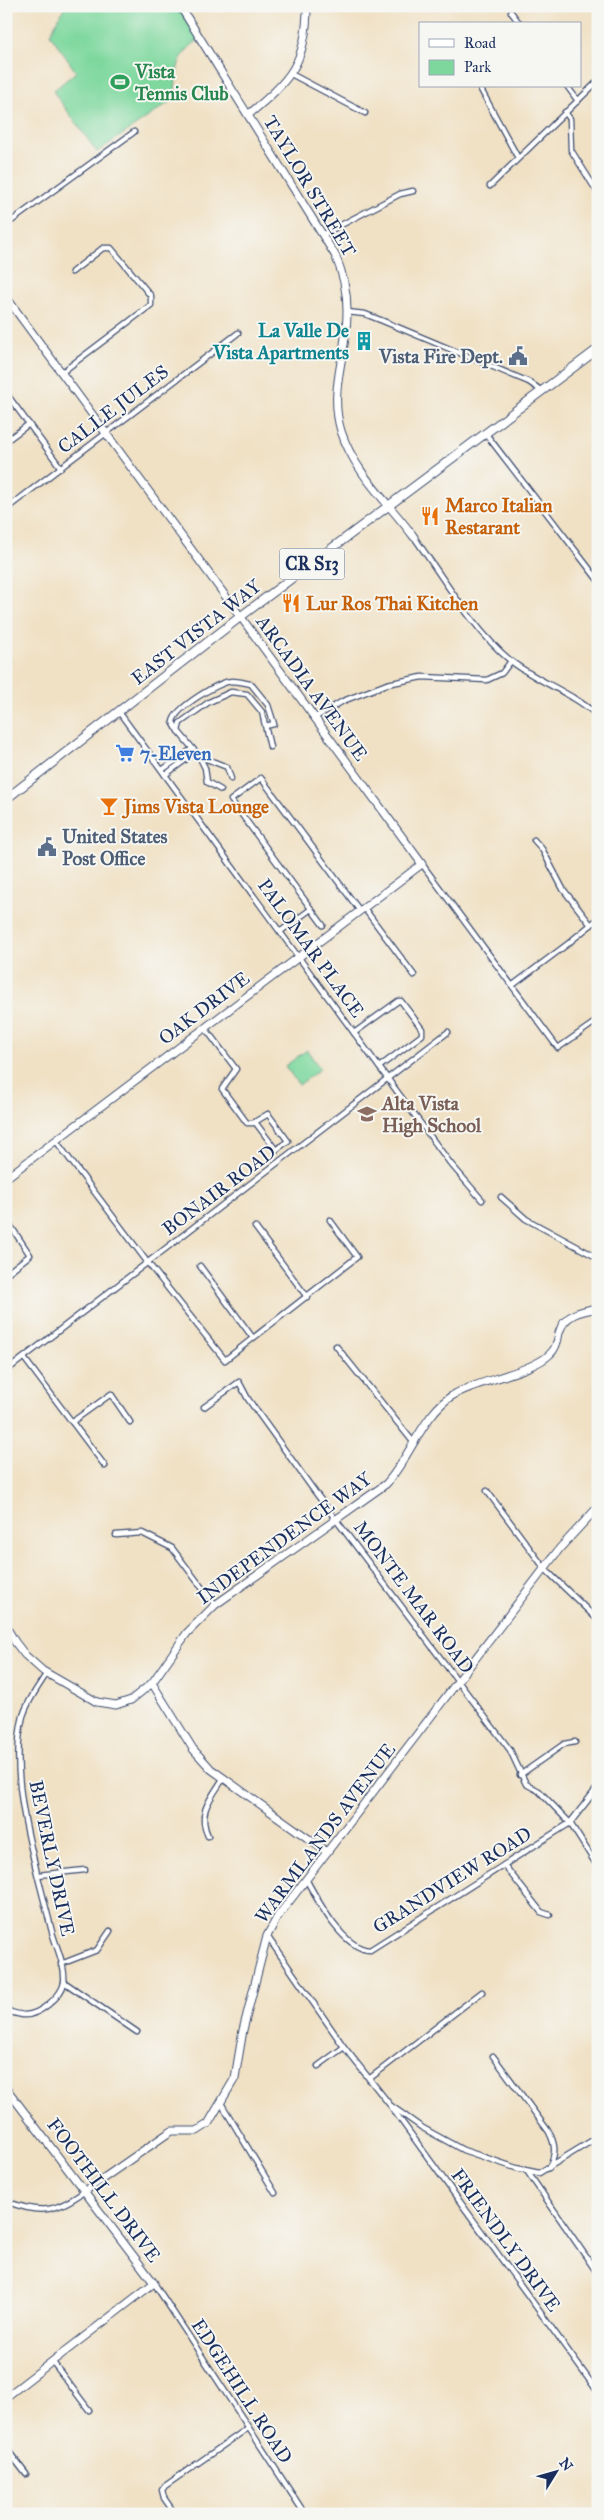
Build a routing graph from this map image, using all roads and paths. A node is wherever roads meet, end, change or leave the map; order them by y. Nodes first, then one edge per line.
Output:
1 (180, 6) edge
2 (307, 6) edge
3 (511, 12) dead end
4 (518, 22) edge
5 (291, 74) junction
6 (598, 80) edge
7 (480, 88) edge
8 (568, 88) edge
9 (578, 101) junction
10 (565, 112) junction
11 (365, 113) dead end
12 (248, 115) junction
13 (134, 132) dead end
14 (518, 158) junction
15 (490, 186) dead end
16 (413, 191) dead end
17 (598, 192) edge
18 (6, 225) edge
19 (322, 235) junction
20 (72, 272) dead end
21 (6, 297) edge
22 (348, 312) junction
23 (238, 333) dead end
24 (598, 348) edge
25 (61, 373) junction
26 (542, 390) junction
27 (6, 393) edge
28 (29, 424) junction
29 (106, 434) junction
30 (486, 434) junction
31 (6, 441) edge
32 (61, 468) junction
33 (388, 508) junction
34 (6, 509) edge
35 (414, 537) joint
36 (598, 580) edge
37 (240, 617) junction
38 (511, 661) junction
39 (119, 712) junction
40 (598, 716) edge
41 (314, 718) junction
42 (266, 726) junction
43 (178, 731) junction
44 (270, 746) dead end
45 (196, 752) junction
46 (164, 772) junction
47 (231, 779) dead end
48 (221, 790) dead end
49 (6, 799) edge
50 (534, 840) dead end
51 (422, 864) junction
52 (311, 909) junction
53 (362, 909) junction
54 (598, 919) edge
55 (323, 925) dead end
56 (591, 925) junction
57 (281, 931) junction
58 (300, 956) junction
59 (414, 975) dead end
60 (513, 985) junction
61 (598, 1020) edge
62 (205, 1028) junction
63 (448, 1032) dead end
64 (354, 1033) junction
65 (379, 1067) junction
66 (388, 1078) junction
67 (255, 1122) junction
68 (56, 1141) junction
69 (6, 1166) edge
70 (7, 1178) edge
71 (501, 1197) dead end
72 (482, 1200) dead end
73 (6, 1219) edge
74 (330, 1220) dead end
75 (255, 1227) dead end
76 (598, 1258) edge
77 (148, 1263) junction
78 (200, 1266) dead end
79 (6, 1274) edge
80 (307, 1297) junction
81 (598, 1308) edge
82 (253, 1338) junction
83 (336, 1346) dead end
84 (24, 1358) junction
85 (6, 1371) edge
86 (204, 1407) dead end
87 (72, 1422) junction
88 (130, 1422) dead end
89 (415, 1444) junction
90 (105, 1466) dead end
91 (487, 1491) dead end
92 (598, 1507) edge
93 (337, 1520) junction
94 (116, 1535) dead end
95 (545, 1569) junction
96 (215, 1605) junction
97 (6, 1620) edge
98 (598, 1620) edge
99 (47, 1673) junction
100 (459, 1681) junction
101 (152, 1683) junction
102 (575, 1742) dead end
103 (520, 1775) junction
104 (223, 1779) junction
105 (598, 1787) edge
106 (570, 1823) junction
107 (208, 1836) dead end
108 (327, 1852) junction
109 (504, 1865) junction
110 (598, 1867) edge
111 (86, 1870) dead end
112 (38, 1876) junction
113 (306, 1879) junction
114 (550, 1915) dead end
115 (110, 1931) dead end
116 (267, 1936) junction
117 (61, 1964) junction
118 (64, 1982) junction
119 (482, 1992) dead end
120 (6, 2011) edge
121 (138, 2032) dead end
122 (344, 2047) junction
123 (493, 2056) dead end
124 (318, 2066) dead end
125 (369, 2079) junction
126 (6, 2088) edge
127 (220, 2103) junction
128 (390, 2105) junction
129 (598, 2137) edge
130 (550, 2168) junction
131 (527, 2171) junction
132 (85, 2191) junction
133 (276, 2193) dead end
134 (6, 2201) edge
135 (598, 2274) edge
136 (154, 2283) junction
137 (52, 2361) junction
138 (6, 2387) edge
139 (598, 2392) edge
140 (8, 2396) edge
141 (89, 2410) dead end
142 (248, 2428) junction
143 (6, 2448) edge
144 (26, 2474) dead end
145 (175, 2514) edge
146 (305, 2514) edge

1 - 12 street, TAYLOR STREET
2 - 5 street
3 - 4 street
5 - 11 street
5 - 12 street
6 - 9 street
7 - 14 street
8 - 9 street
9 - 10 street
10 - 14 street
10 - 17 street
12 - 19 street, TAYLOR STREET
13 - 18 street
14 - 15 street
16 - 19 street
19 - 22 street, TAYLOR STREET
20 - 25 street
21 - 25 street, ARCADIA AVENUE
22 - 26 street
22 - 33 street, TAYLOR STREET
23 - 29 street, CALLE JULES
24 - 26 main road, EAST VISTA WAY / CR S13
25 - 29 street, ARCADIA AVENUE
26 - 30 main road, EAST VISTA WAY / CR S13
27 - 28 street
28 - 31 street
28 - 32 street
29 - 32 street, CALLE JULES
29 - 37 street, ARCADIA AVENUE
30 - 33 main road, EAST VISTA WAY / CR S13
30 - 36 street
32 - 34 street, CALLE JULES
33 - 35 street, TAYLOR STREET
33 - 37 main road, EAST VISTA WAY / CR S13
35 - 38 street
37 - 39 main road, EAST VISTA WAY / CR S13
37 - 41 street, ARCADIA AVENUE
38 - 40 street
38 - 41 street
39 - 46 street, PALOMAR PLACE
39 - 49 main road, EAST VISTA WAY / CR S13
41 - 51 street, ARCADIA AVENUE
42 - 43 street
42 - 43 street
42 - 44 street
43 - 45 street
45 - 46 street
45 - 47 street
45 - 48 street
46 - 57 street, PALOMAR PLACE
50 - 56 street
51 - 53 street, OAK DRIVE
51 - 60 street, ARCADIA AVENUE
52 - 53 street
52 - 55 street
52 - 57 street
53 - 58 street, OAK DRIVE
53 - 59 street
54 - 56 street
56 - 60 street
57 - 58 street, PALOMAR PLACE
58 - 62 street, OAK DRIVE
58 - 64 street, PALOMAR PLACE
60 - 61 street, ARCADIA AVENUE
62 - 67 street
62 - 68 street, OAK DRIVE
63 - 66 street, BONAIR ROAD
64 - 65 street, PALOMAR PLACE
64 - 65 street
65 - 66 street, PALOMAR PLACE
66 - 72 street, PALOMAR PLACE
66 - 77 street, BONAIR ROAD
67 - 67 street
68 - 70 street, OAK DRIVE
68 - 77 street
69 - 70 street
71 - 76 street
73 - 79 street
74 - 80 street
75 - 80 street
77 - 82 street
77 - 84 street, BONAIR ROAD
78 - 82 street
80 - 82 street
81 - 89 street, INDEPENDENCE WAY
83 - 89 street
84 - 85 street, BONAIR ROAD
84 - 87 street
86 - 93 street, MONTE MAR ROAD
87 - 88 street
87 - 90 street
89 - 93 street, INDEPENDENCE WAY
91 - 95 street
92 - 95 street, WARMLANDS AVENUE
93 - 96 street, INDEPENDENCE WAY
93 - 100 street, MONTE MAR ROAD
94 - 96 street
95 - 98 street
95 - 100 street, WARMLANDS AVENUE
96 - 101 street, INDEPENDENCE WAY
97 - 99 street, INDEPENDENCE WAY
99 - 101 street, INDEPENDENCE WAY
99 - 112 street, BEVERLY DRIVE
100 - 103 street, MONTE MAR ROAD
100 - 108 street, WARMLANDS AVENUE
101 - 104 street
102 - 103 street
103 - 106 street, MONTE MAR ROAD
104 - 107 street
104 - 108 street
105 - 106 street, GRANDVIEW ROAD
106 - 109 street, GRANDVIEW ROAD
106 - 110 street, MONTE MAR ROAD
108 - 113 street, WARMLANDS AVENUE
109 - 113 street, GRANDVIEW ROAD
109 - 114 street
111 - 112 street
112 - 117 street, BEVERLY DRIVE
113 - 116 street, WARMLANDS AVENUE
115 - 117 street
116 - 122 street
116 - 127 street, WARMLANDS AVENUE
117 - 118 street, BEVERLY DRIVE
118 - 120 street
118 - 121 street
119 - 125 street
122 - 124 street
122 - 125 street
123 - 130 street
125 - 128 street
126 - 132 street, FOOTHILL DRIVE
127 - 132 street, WARMLANDS AVENUE
127 - 133 street
128 - 131 street
128 - 139 street, FRIENDLY DRIVE
129 - 130 street
130 - 131 street
131 - 135 street
132 - 134 street, WARMLANDS AVENUE
132 - 136 street, FOOTHILL DRIVE
136 - 137 street, FOOTHILL DRIVE
136 - 142 street, EDGEHILL ROAD
137 - 140 street, FOOTHILL DRIVE
137 - 141 street
138 - 140 street
142 - 145 street
142 - 146 street, EDGEHILL ROAD
143 - 144 street

